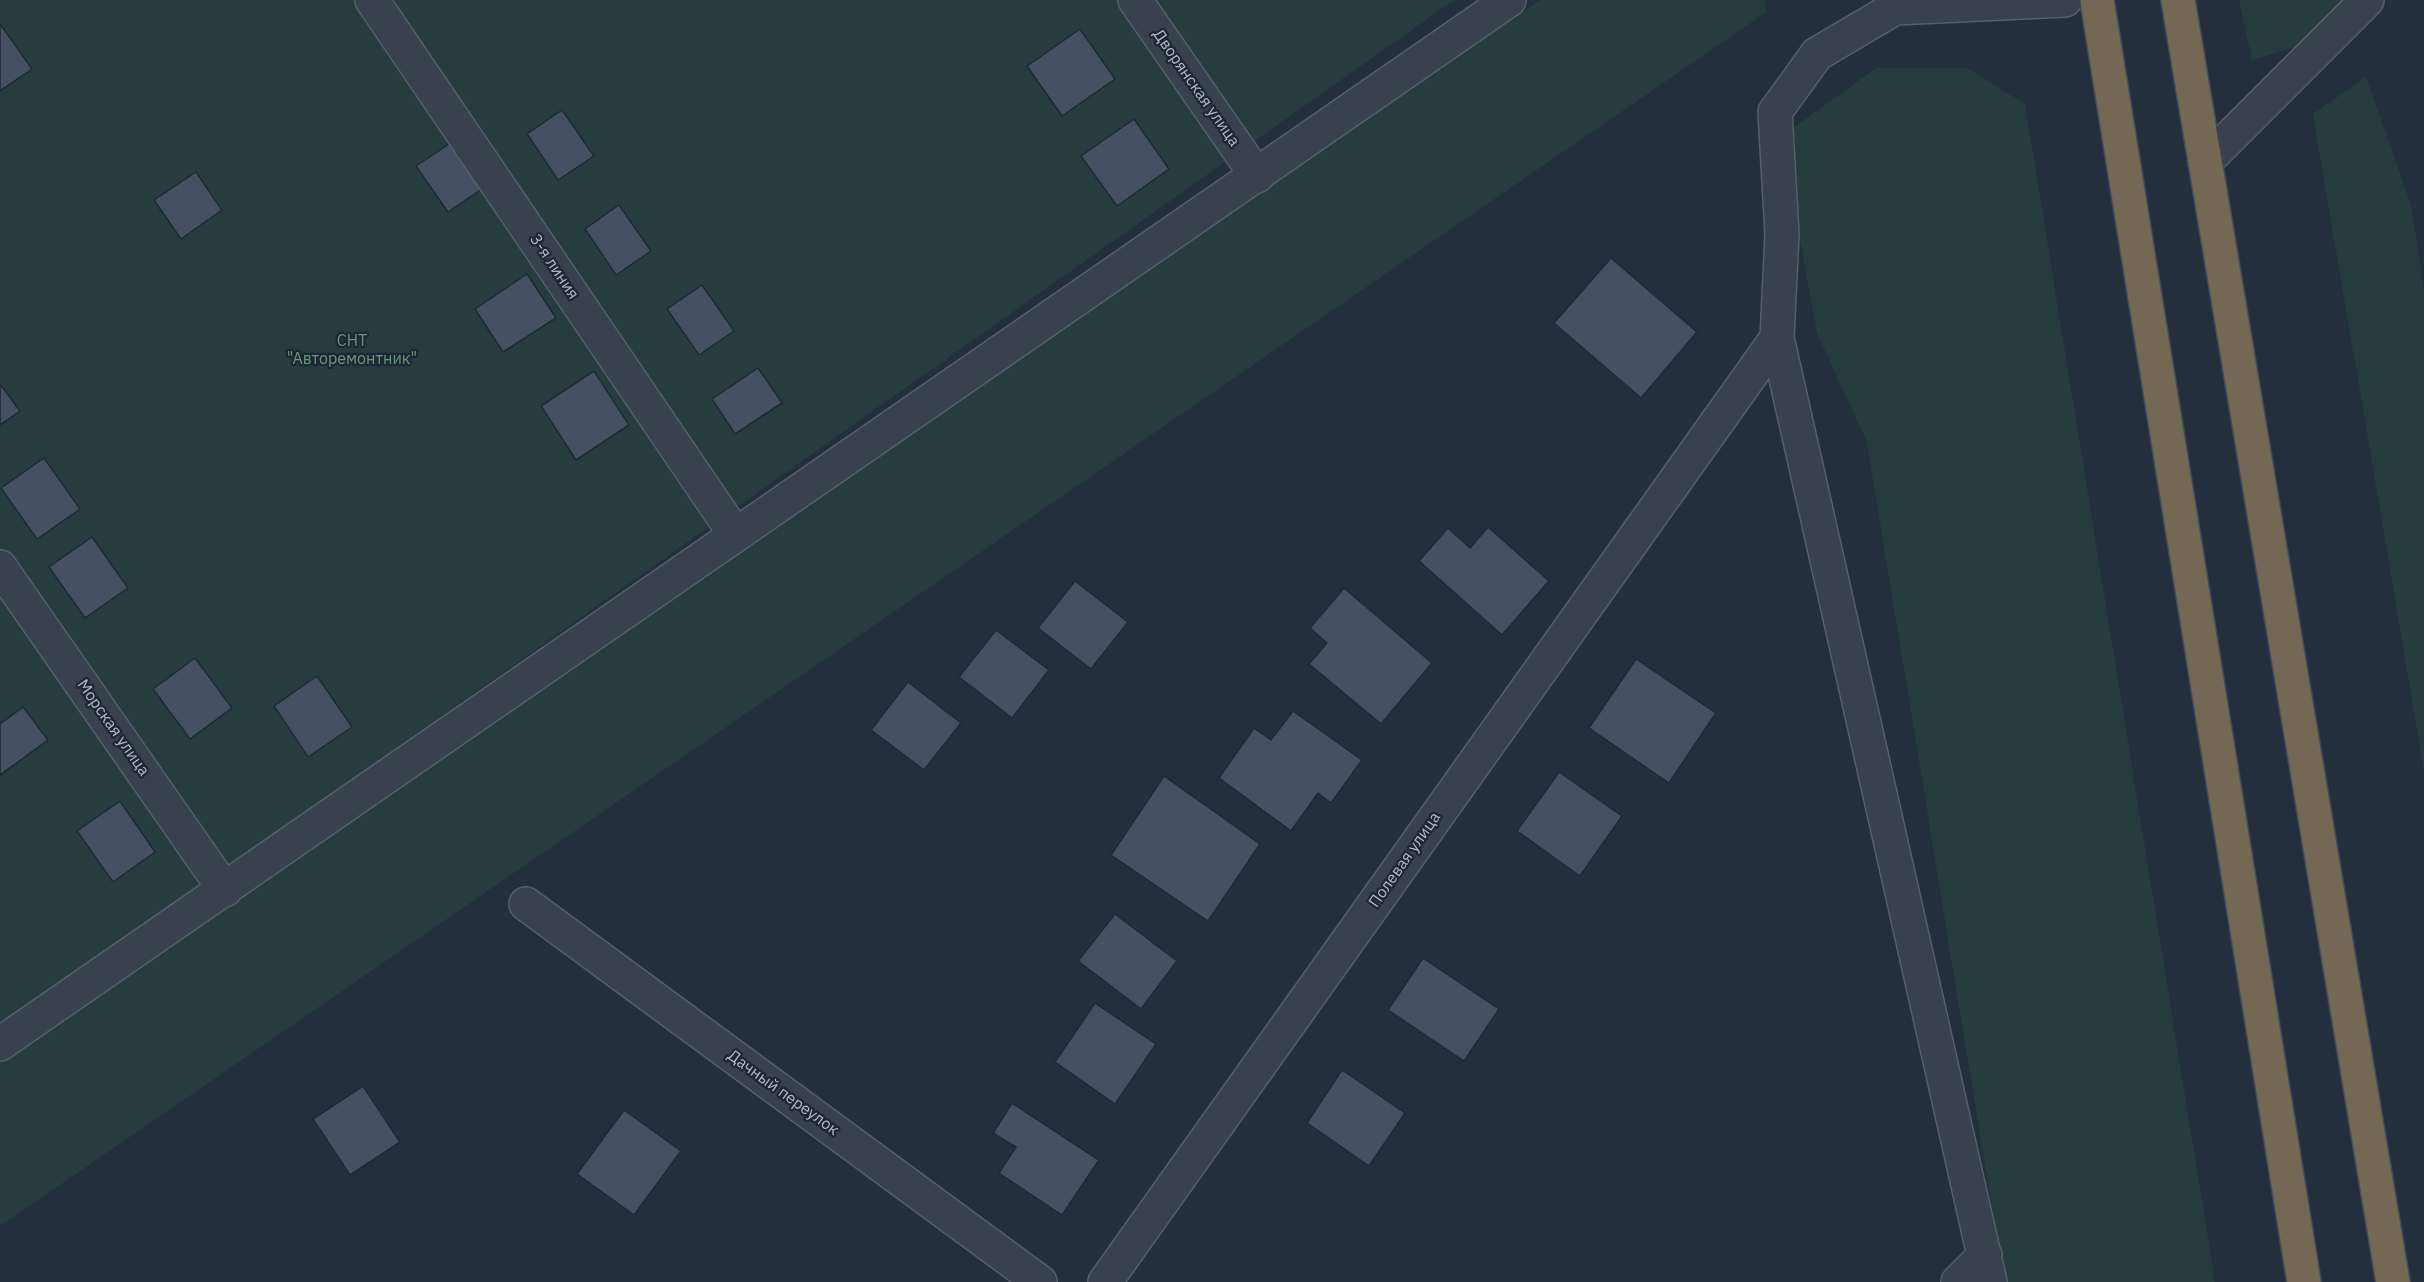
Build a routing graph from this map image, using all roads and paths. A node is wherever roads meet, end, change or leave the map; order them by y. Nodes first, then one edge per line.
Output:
1 (372, 0) edge
2 (1135, 0) edge
3 (1509, 0) edge
4 (2066, 0) edge
5 (2097, 0) edge
6 (2178, 0) edge
7 (2367, 0) edge
8 (1893, 4) edge
9 (2205, 162) junction
10 (1257, 176) junction
11 (1777, 338) junction
12 (735, 534) junction
13 (0, 567) edge
14 (225, 890) junction
15 (526, 904) dead end
16 (0, 1044) edge
17 (1988, 1269) edge
18 (1040, 1282) edge
19 (1105, 1282) edge
20 (1958, 1282) edge
21 (2304, 1282) edge
22 (2393, 1282) edge

1 - 12 street, 3-я линия
2 - 10 street, Дворянская улица
3 - 10 street
4 - 8 street
5 - 21 highway
6 - 9 highway
7 - 9 street
8 - 11 street
9 - 22 highway
10 - 12 street
11 - 17 street
11 - 19 street, Полевая улица
12 - 14 street
13 - 14 street, Морская улица
14 - 16 street
15 - 18 street, Дачный переулок
17 - 20 street

